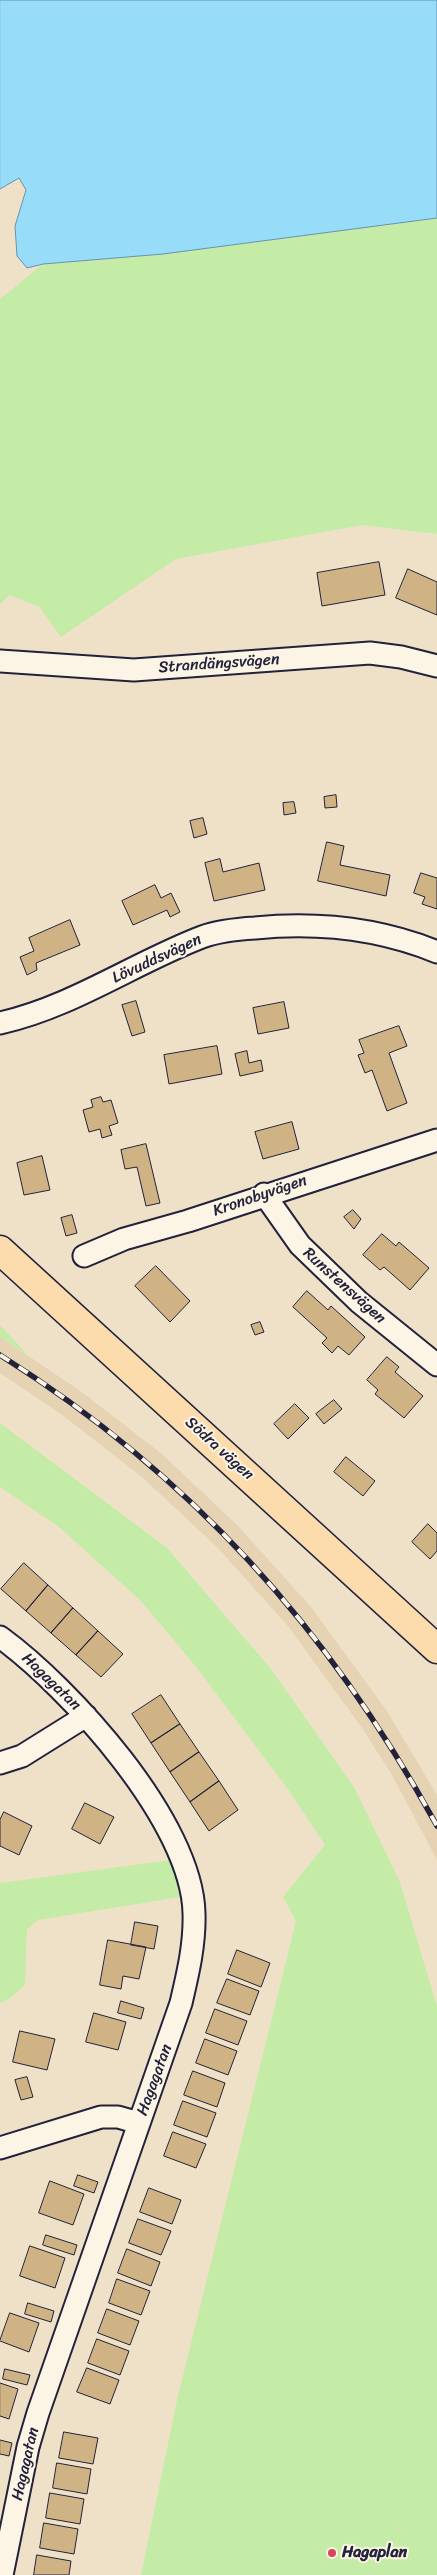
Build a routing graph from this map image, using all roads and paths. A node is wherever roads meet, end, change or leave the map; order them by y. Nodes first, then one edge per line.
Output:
1 (0, 661) edge
2 (437, 666) edge
3 (437, 952) edge
4 (0, 1023) edge
5 (437, 1140) edge
6 (264, 1194) junction
7 (0, 1250) edge
8 (84, 1256) dead end
9 (437, 1366) edge
10 (0, 1637) edge
11 (437, 1649) edge
12 (86, 1716) junction
13 (0, 1763) edge
14 (139, 2124) junction
15 (0, 2148) edge
16 (2, 2575) edge

1 - 2 street, Strandängsvägen
3 - 4 street, Lövuddsvägen
5 - 6 street, Kronobyvägen
6 - 8 street, Kronobyvägen
6 - 9 street, Runstensvägen
7 - 11 highway, Södra vägen
10 - 12 street, Hagagatan
12 - 13 street
12 - 14 street, Hagagatan
14 - 15 street
14 - 16 street, Hagagatan

